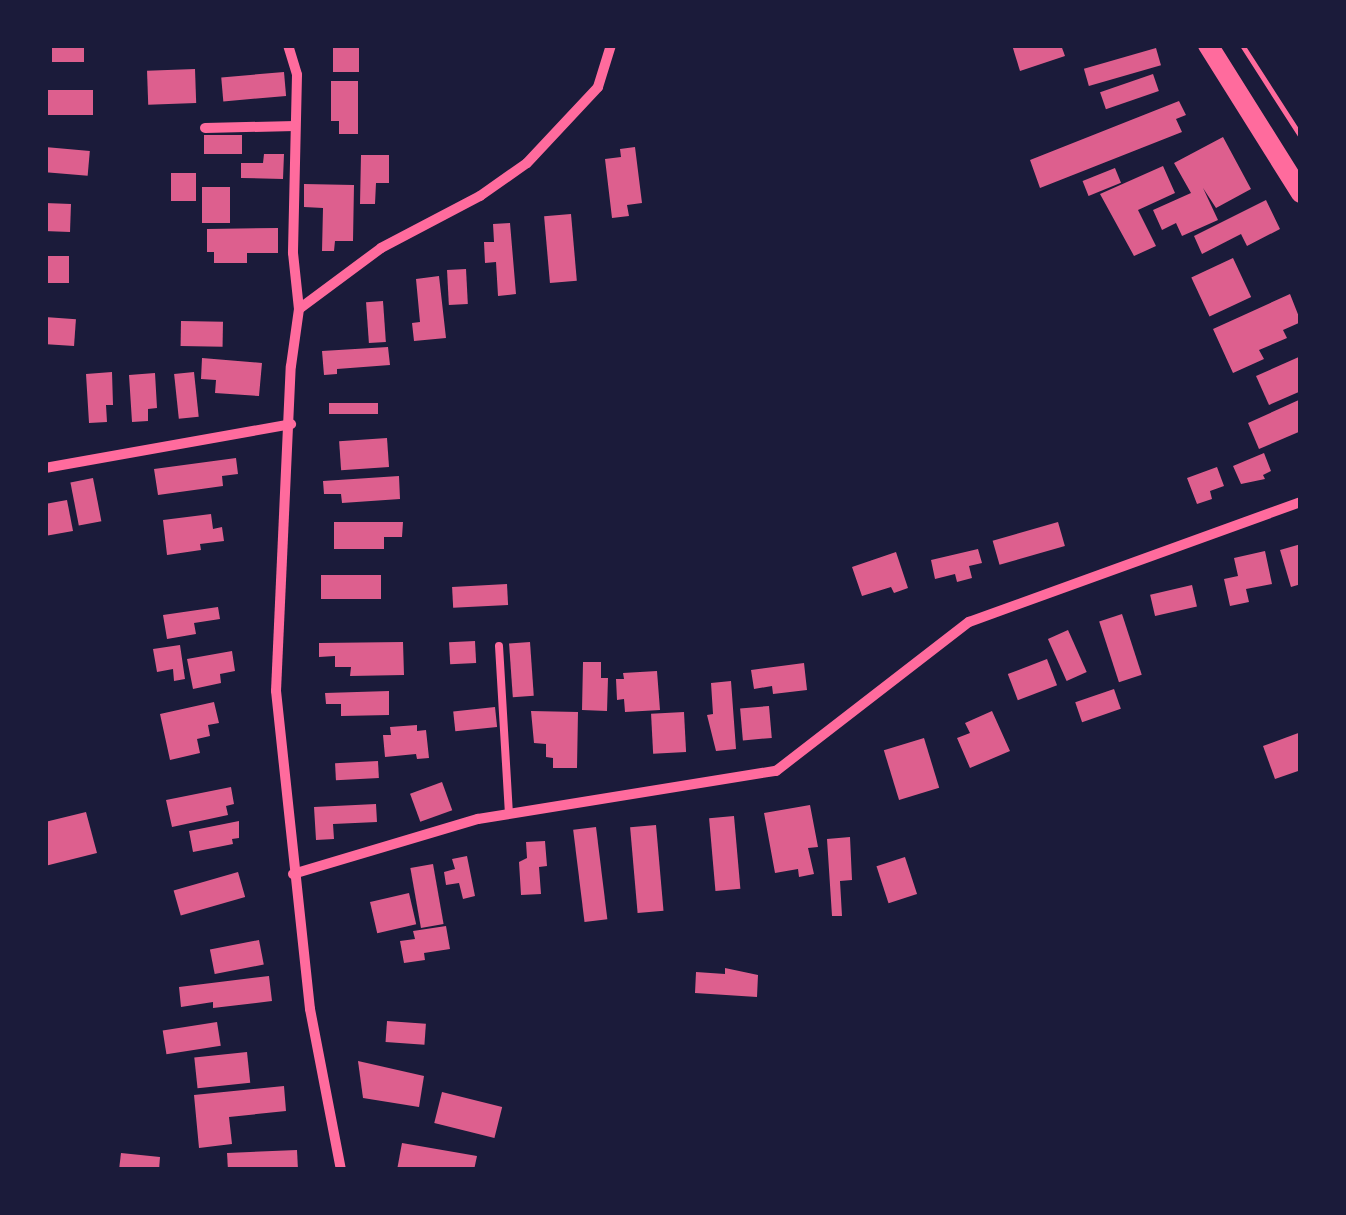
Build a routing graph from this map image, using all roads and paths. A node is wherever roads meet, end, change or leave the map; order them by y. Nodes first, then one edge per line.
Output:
1 (288, 45) edge
2 (612, 45) edge
3 (1208, 45) edge
4 (1242, 45) edge
5 (295, 126) junction
6 (205, 128) dead end
7 (1301, 137) edge
8 (1301, 192) edge
9 (299, 310) junction
10 (291, 424) junction
11 (45, 468) edge
12 (1301, 502) edge
13 (499, 646) dead end
14 (510, 813) junction
15 (294, 874) junction
16 (341, 1170) edge

1 - 5 street
2 - 9 street
3 - 8 main road
4 - 7 path
5 - 6 street
5 - 9 street
9 - 10 street
10 - 11 street
10 - 15 street
12 - 14 street
13 - 14 lane
14 - 15 street
15 - 16 street

